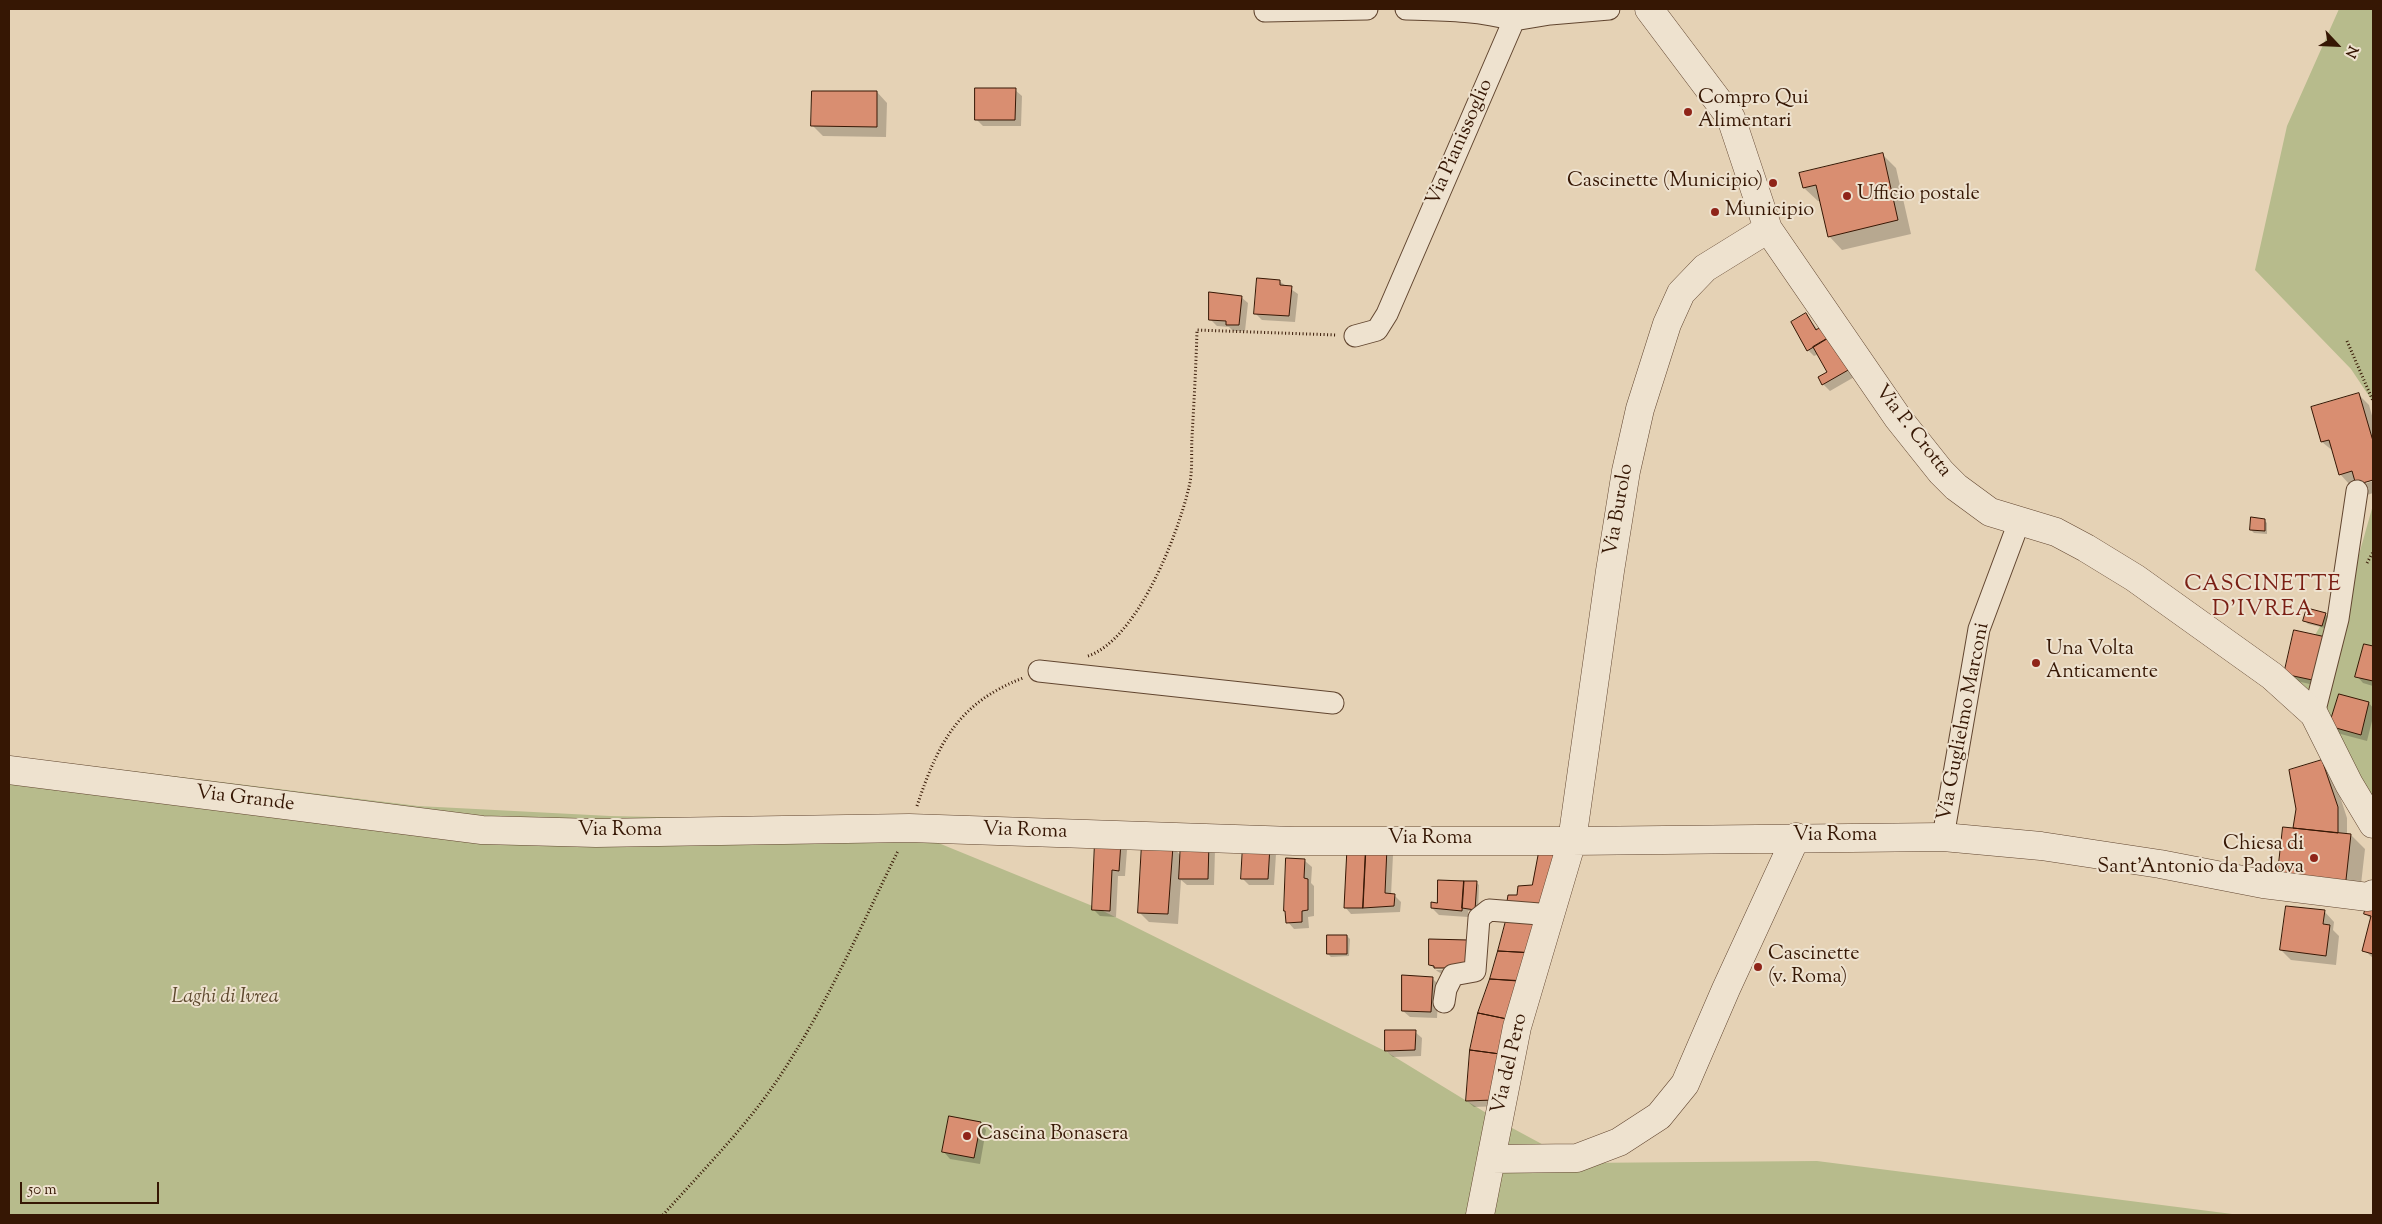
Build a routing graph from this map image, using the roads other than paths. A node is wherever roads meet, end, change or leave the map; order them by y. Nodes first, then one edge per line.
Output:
1 (1265, 9) edge
2 (1366, 9) edge
3 (1406, 9) edge
4 (1609, 9) edge
5 (1649, 9) edge
6 (1514, 20) junction
7 (1768, 229) junction
8 (1355, 336) road end
9 (2358, 491) dead end
10 (2019, 522) junction
11 (1039, 671) road end
12 (1333, 703) dead end
13 (2314, 714) junction
14 (9, 770) edge
15 (2373, 824) edge
16 (482, 830) joint
17 (1796, 837) junction
18 (1943, 837) junction
19 (1572, 841) junction
20 (2373, 894) edge
21 (1552, 915) junction
22 (1444, 1002) dead end
23 (1492, 1159) junction
24 (1480, 1215) edge

1 - 2 street
3 - 6 street
4 - 6 street
5 - 7 street, Via P. Crotta
6 - 8 street, Via Pianissoglio
7 - 10 street, Via P. Crotta
7 - 19 street, Via Burolo
9 - 13 street
10 - 13 street, Via P. Crotta
10 - 18 street, Via Guglielmo Marconi
11 - 12 street
13 - 15 street, Via P. Crotta
14 - 16 street, Via Grande
16 - 19 street, Via Roma
17 - 18 street, Via Roma
17 - 19 street, Via Roma
17 - 23 street
18 - 20 street, Via Roma
19 - 21 street, Via del Pero
21 - 22 street
21 - 23 street, Via del Pero
23 - 24 street, Via del Pero

